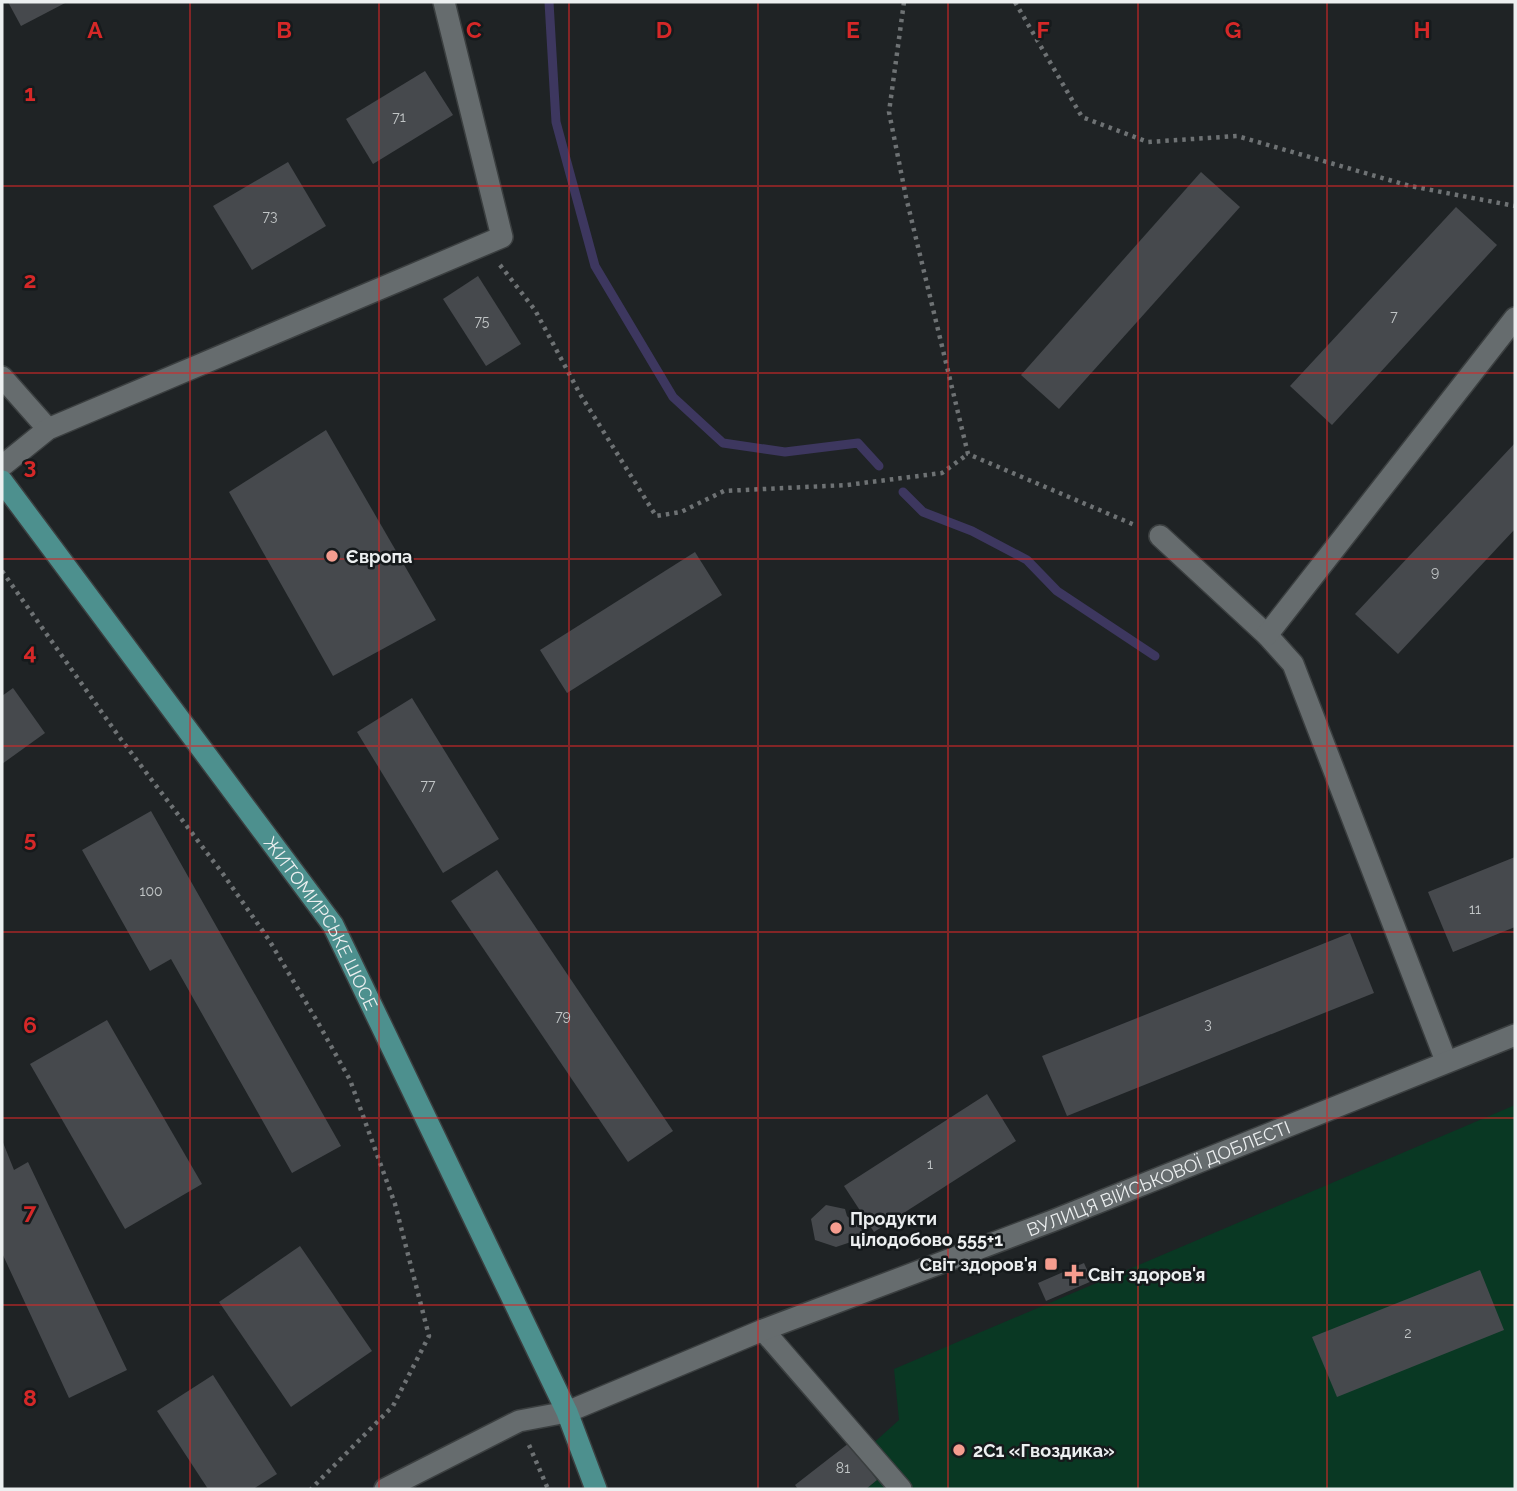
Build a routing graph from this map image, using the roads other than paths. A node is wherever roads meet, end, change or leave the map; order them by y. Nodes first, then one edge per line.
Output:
1 (444, 2) edge
2 (1515, 318) edge
3 (2, 377) edge
4 (48, 429) junction
5 (2, 466) edge
6 (2, 481) edge
7 (1160, 536) road end
8 (1268, 635) junction
9 (1515, 1035) edge
10 (1446, 1061) junction
11 (763, 1330) junction
12 (566, 1412) junction
13 (385, 1489) edge
14 (596, 1489) edge
15 (901, 1489) edge

1 - 4 street
2 - 8 street
3 - 4 street
4 - 5 street
6 - 12 main road, ЖИТОМИРСЬКЕ ШОСЕ
7 - 8 street
8 - 10 street
9 - 10 street, ВУЛИЦЯ ВІЙСЬКОВОЇ ДОБЛЕСТІ
10 - 11 street, ВУЛИЦЯ ВІЙСЬКОВОЇ ДОБЛЕСТІ
11 - 12 street, ВУЛИЦЯ ВІЙСЬКОВОЇ ДОБЛЕСТІ
11 - 15 street
12 - 13 street, ВУЛИЦЯ ВІЙСЬКОВОЇ ДОБЛЕСТІ
12 - 14 main road, ЖИТОМИРСЬКЕ ШОСЕ

